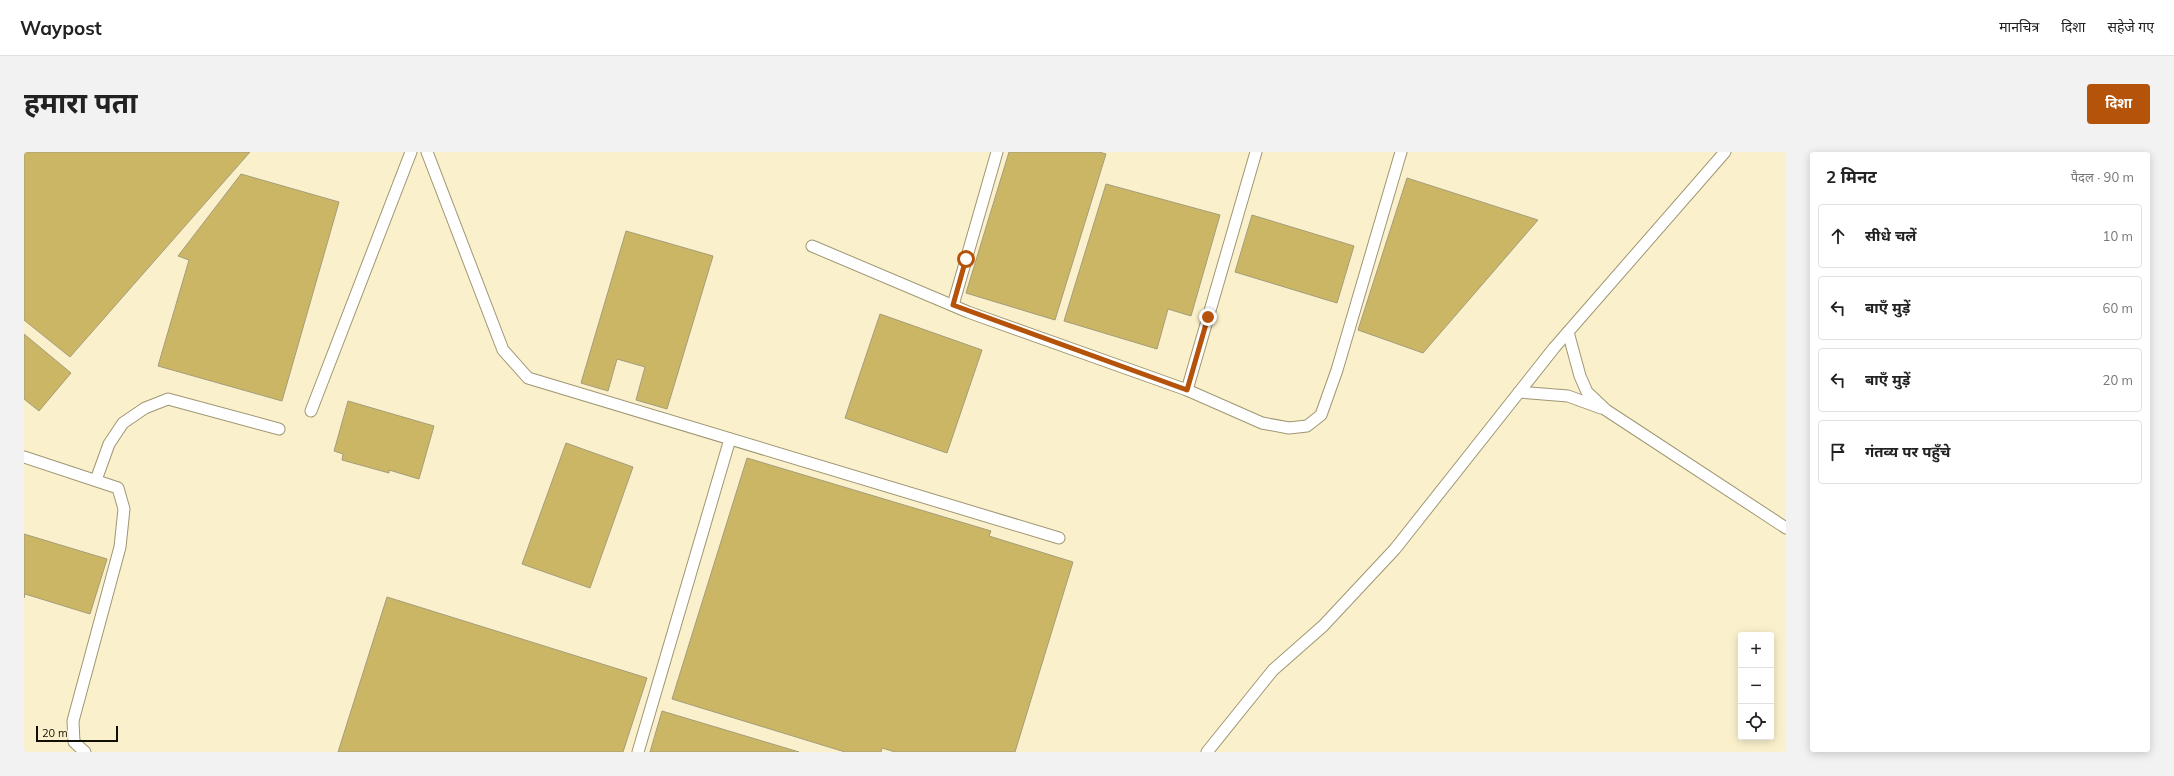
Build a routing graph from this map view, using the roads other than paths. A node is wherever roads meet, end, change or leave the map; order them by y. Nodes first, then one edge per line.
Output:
1 (411, 152) edge
2 (427, 152) edge
3 (997, 152) edge
4 (1256, 152) edge
5 (1401, 152) edge
6 (1725, 152) edge
7 (812, 246) dead end
8 (953, 305) junction
9 (1568, 332) junction
10 (1187, 390) junction
11 (1519, 392) junction
12 (1606, 410) junction
13 (311, 411) dead end
14 (279, 428) dead end
15 (730, 439) junction
16 (24, 457) edge
17 (96, 480) junction
18 (1786, 528) edge
19 (1059, 538) dead end
20 (84, 752) edge
21 (638, 752) edge
22 (1207, 752) edge

1 - 13 lane
2 - 15 lane
3 - 8 lane
4 - 10 lane
5 - 10 lane
6 - 9 lane
7 - 8 lane
8 - 10 lane
9 - 11 lane
9 - 12 lane
11 - 12 lane
11 - 22 lane
12 - 18 lane
14 - 17 lane
15 - 19 lane
15 - 21 lane
16 - 17 lane
17 - 20 lane

